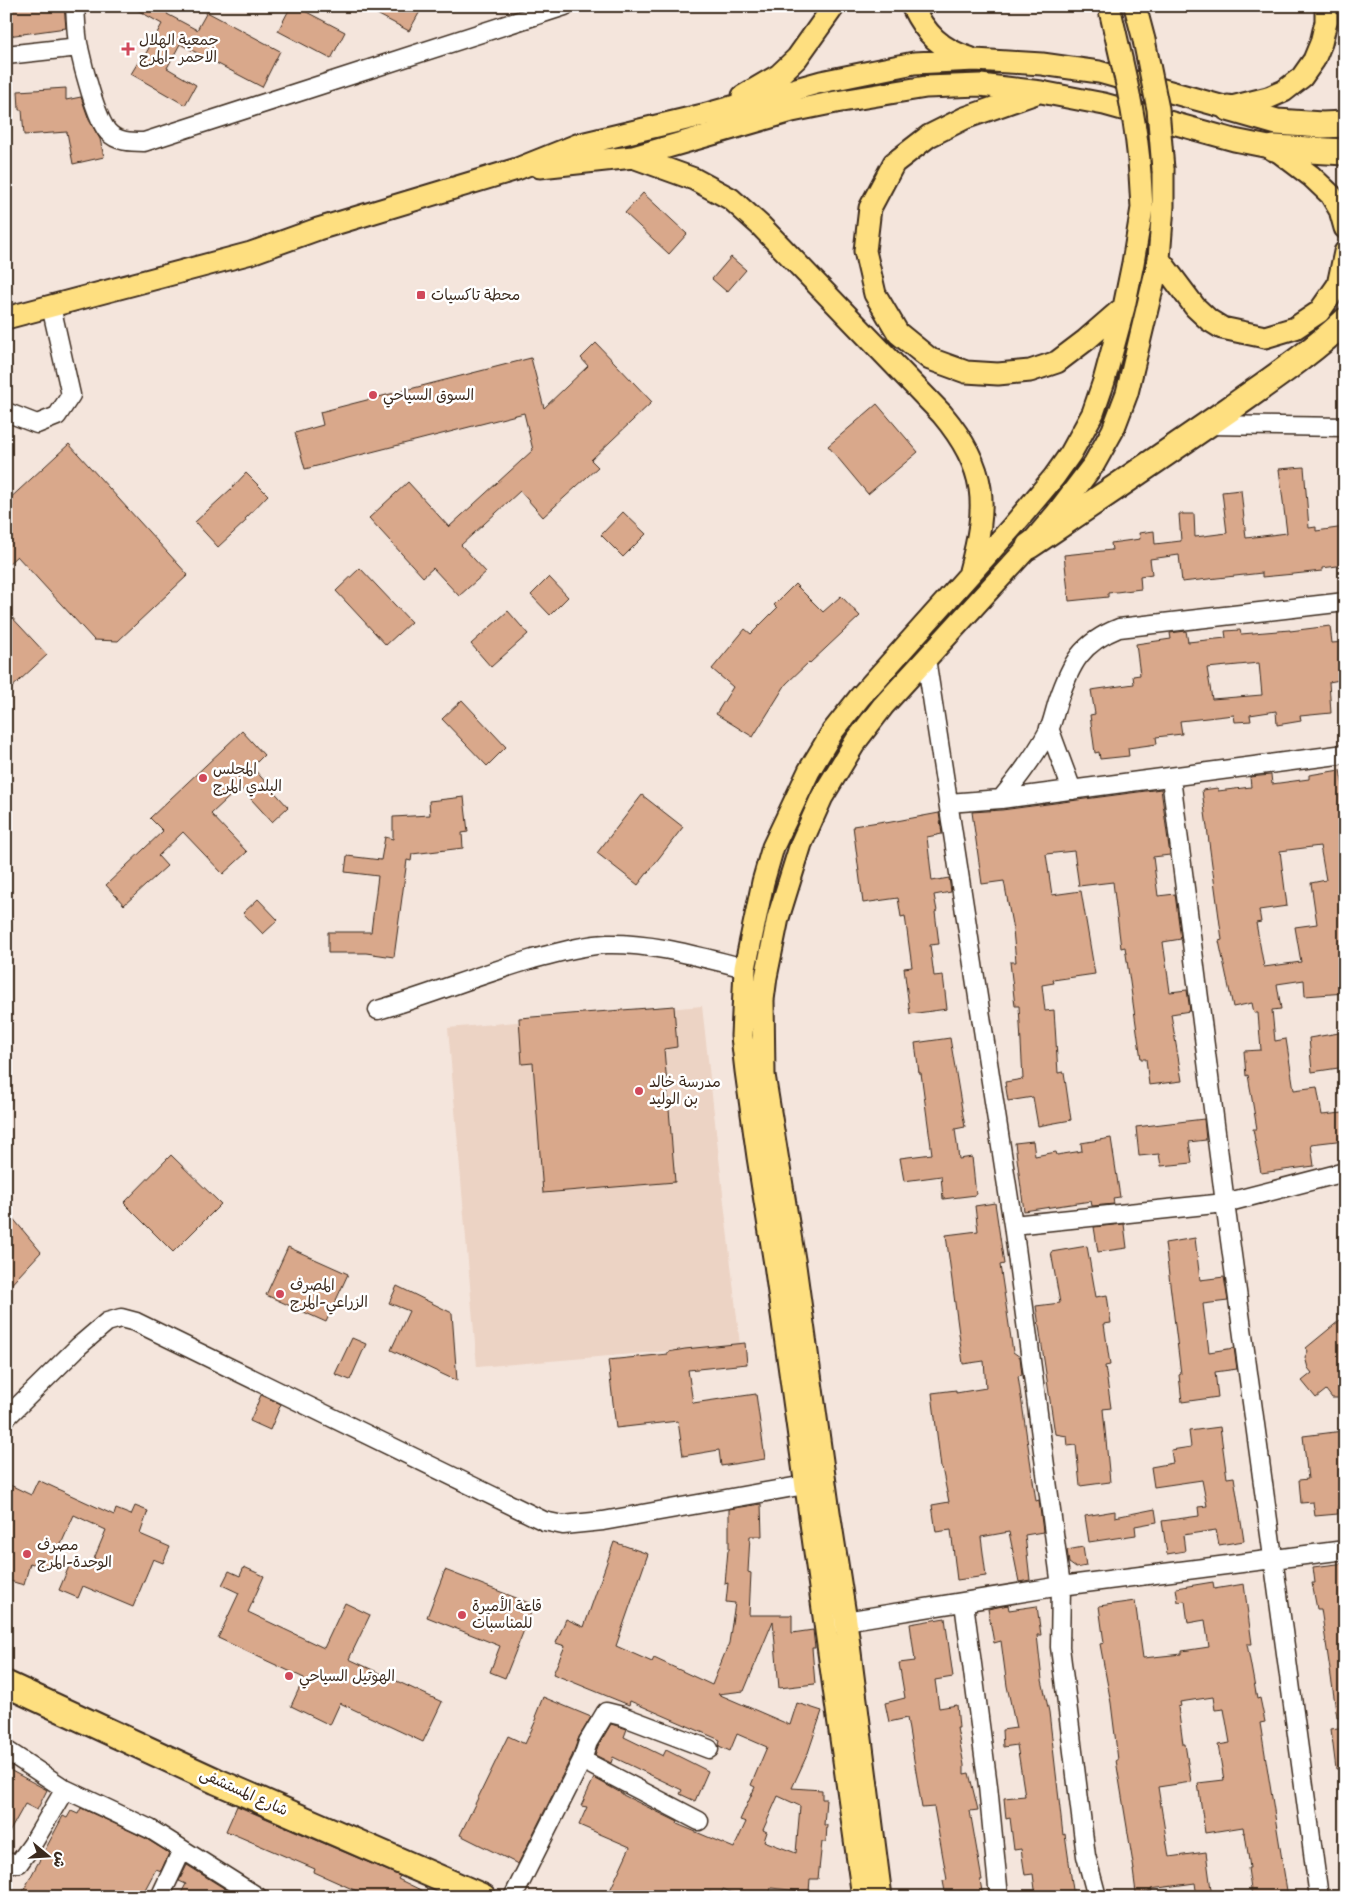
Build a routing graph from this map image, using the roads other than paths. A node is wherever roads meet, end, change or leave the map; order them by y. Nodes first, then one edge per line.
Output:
1 (75, 6) edge
2 (565, 6) edge
3 (834, 6) edge
4 (912, 6) edge
5 (1109, 6) edge
6 (1326, 6) edge
7 (1137, 9) edge
8 (79, 47) junction
9 (6, 54) edge
10 (975, 60) junction
11 (1041, 92) junction
12 (1228, 108) junction
13 (703, 115) junction
14 (1345, 124) edge
15 (1274, 148) junction
16 (1345, 152) edge
17 (633, 157) junction
18 (517, 169) junction
19 (1345, 228) edge
20 (1345, 252) edge
21 (1159, 259) junction
22 (51, 306) junction
23 (1124, 308) junction
24 (6, 318) edge
25 (1345, 321) edge
26 (6, 412) edge
27 (1207, 424) junction
28 (1345, 427) edge
29 (1029, 546) junction
30 (969, 573) junction
31 (1345, 602) edge
32 (962, 620) junction
33 (926, 658) junction
34 (1049, 728) junction
35 (1345, 754) edge
36 (1171, 778) junction
37 (1072, 790) junction
38 (1001, 799) junction
39 (948, 803) junction
40 (746, 968) junction
41 (378, 1010) dead end
42 (1345, 1172) edge
43 (1225, 1203) junction
44 (1013, 1225) junction
45 (6, 1418) edge
46 (805, 1485) junction
47 (1345, 1550) edge
48 (1272, 1560) junction
49 (1061, 1586) junction
50 (964, 1603) junction
51 (846, 1621) junction
52 (825, 1624) junction
53 (6, 1684) edge
54 (709, 1749) dead end
55 (6, 1750) edge
56 (582, 1760) junction
57 (65, 1789) junction
58 (699, 1822) dead end
59 (182, 1850) junction
60 (6, 1862) edge
61 (160, 1897) edge
62 (258, 1897) edge
63 (483, 1897) edge
64 (513, 1897) edge
65 (863, 1897) edge
66 (881, 1897) edge
67 (999, 1897) edge
68 (1097, 1897) edge
69 (1319, 1897) edge

1 - 8 street
2 - 8 street
3 - 13 main road
4 - 10 main road
5 - 23 main road, bridge
6 - 12 main road
7 - 21 main road, bridge
8 - 9 street
10 - 12 main road
10 - 13 main road
11 - 15 main road
11 - 17 main road
11 - 23 main road
12 - 14 highway
13 - 18 main road
15 - 16 highway
15 - 19 main road
17 - 18 main road
17 - 30 main road
18 - 22 main road
20 - 21 main road
21 - 29 main road
22 - 24 main road
22 - 26 street
23 - 30 main road
25 - 27 highway
27 - 28 street
27 - 29 highway
29 - 32 main road
30 - 32 main road
30 - 40 main road
31 - 34 street
32 - 33 main road
33 - 39 street
33 - 51 main road
34 - 37 street
34 - 38 street
35 - 36 street
36 - 37 street
36 - 43 street
37 - 38 street
38 - 39 street
39 - 44 street
40 - 41 street
40 - 46 main road
42 - 43 street
43 - 44 street
43 - 48 street
44 - 49 street
45 - 46 street
46 - 52 main road
47 - 48 street
48 - 49 street
48 - 69 street
49 - 50 street
49 - 68 street
50 - 51 street
50 - 67 street
51 - 52 street
51 - 66 main road
52 - 65 main road
53 - 63 highway, شارع المستشفى
54 - 56 street
55 - 57 street
56 - 58 street
56 - 64 street
57 - 59 street
57 - 60 street
59 - 61 street
59 - 62 street

